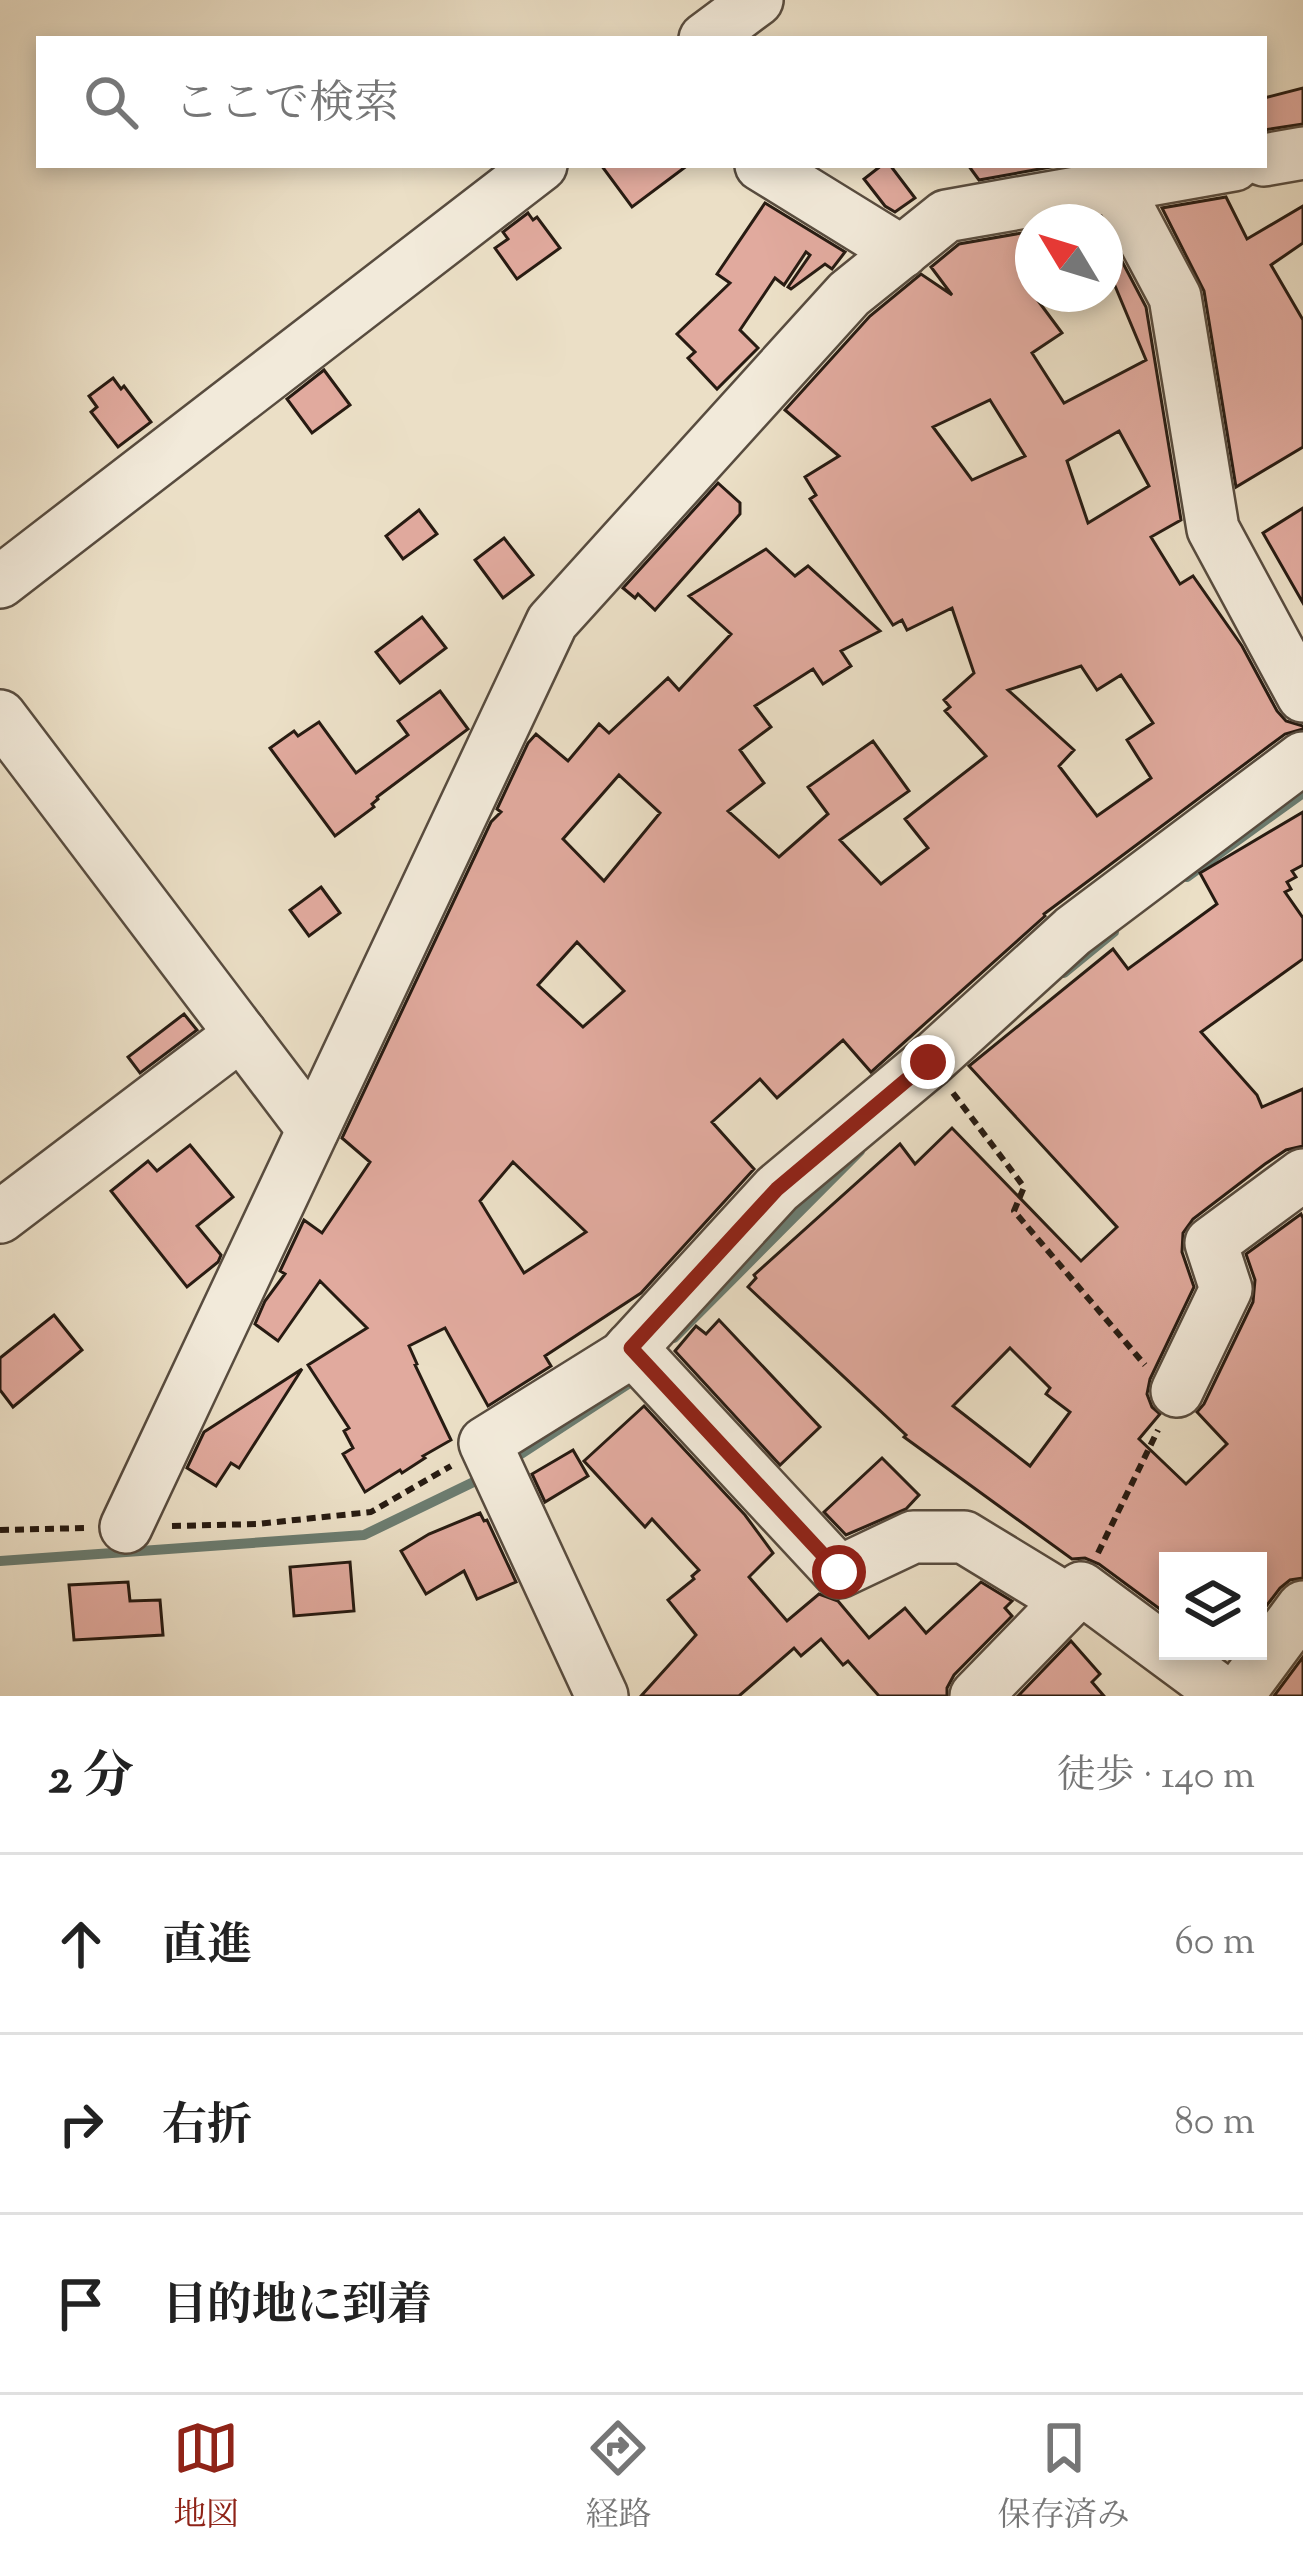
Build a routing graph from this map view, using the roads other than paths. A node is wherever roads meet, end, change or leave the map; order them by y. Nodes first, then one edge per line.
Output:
1 (758, 0) edge
2 (709, 36) edge
3 (1303, 153) edge
4 (1267, 159) edge
5 (537, 168) edge
6 (766, 168) edge
7 (1217, 168) edge
8 (1116, 186) junction
9 (902, 252) junction
10 (0, 582) edge
11 (1303, 696) edge
12 (0, 716) edge
13 (1303, 758) edge
14 (241, 1034) junction
15 (313, 1129) junction
16 (1303, 1175) edge
17 (0, 1217) edge
18 (643, 1360) junction
19 (1177, 1391) road end
20 (126, 1527) dead end
21 (1075, 1594) junction
22 (1303, 1607) edge
23 (602, 1696) edge
24 (976, 1696) edge
25 (1227, 1696) edge
26 (1238, 1696) edge

1 - 2 street
3 - 4 street
5 - 10 street
6 - 9 street
7 - 8 street
8 - 9 street
8 - 11 street
9 - 15 street
12 - 14 street
13 - 18 street
14 - 15 street
14 - 17 street
15 - 20 street
16 - 19 street
18 - 21 street
18 - 23 street
21 - 24 street
21 - 25 street
22 - 26 street

